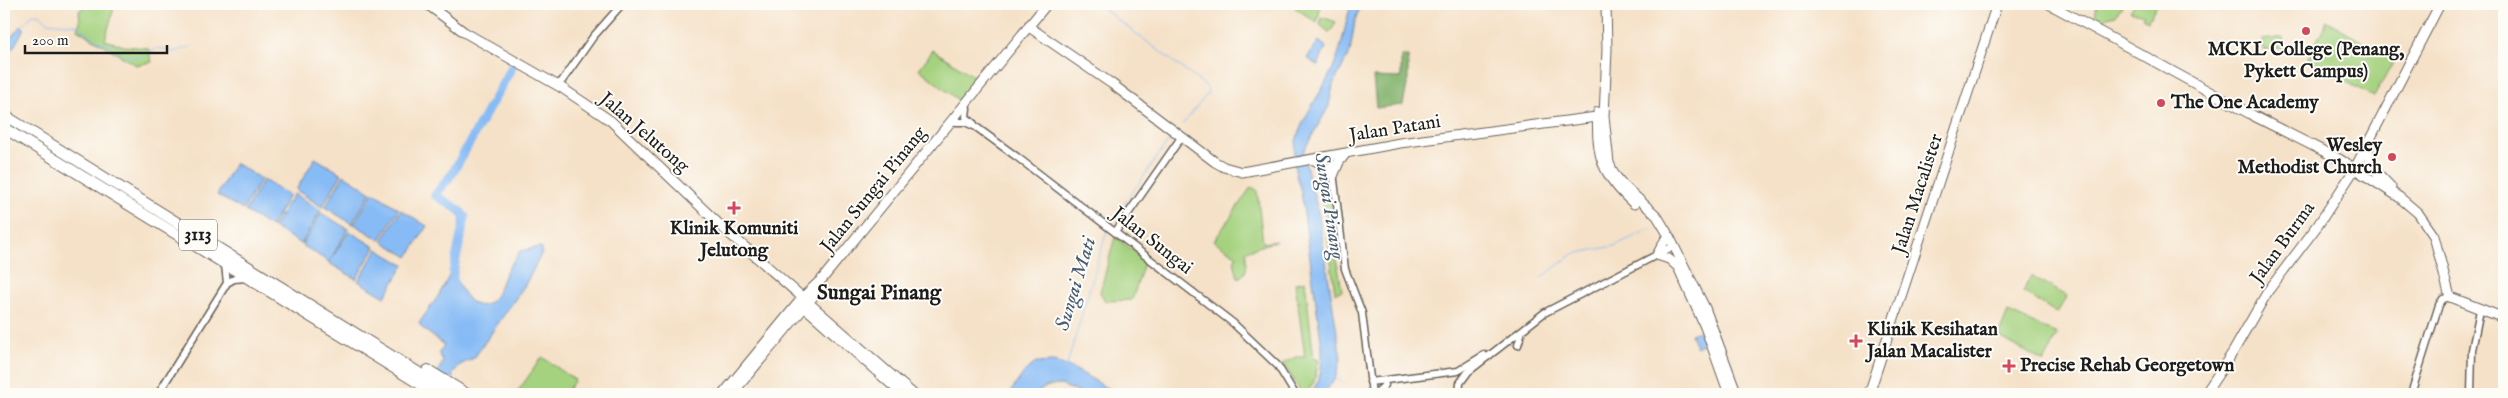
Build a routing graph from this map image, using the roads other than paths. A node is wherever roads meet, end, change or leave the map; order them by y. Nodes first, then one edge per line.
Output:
1 (428, 4) edge
2 (622, 4) edge
3 (1047, 4) edge
4 (1054, 4) edge
5 (1600, 4) edge
6 (1606, 4) edge
7 (1997, 4) edge
8 (2002, 4) edge
9 (2049, 4) edge
10 (2440, 4) edge
11 (1032, 27) junction
12 (560, 85) junction
13 (967, 108) junction
14 (4, 115) edge
15 (1601, 119) junction
16 (956, 122) junction
17 (976, 127) junction
18 (4, 128) edge
19 (1182, 136) junction
20 (2369, 138) junction
21 (2362, 152) junction
22 (1346, 154) junction
23 (1331, 156) junction
24 (1311, 161) junction
25 (2342, 161) junction
26 (2354, 170) junction
27 (1334, 176) junction
28 (2339, 193) junction
29 (2399, 197) junction
30 (1114, 230) junction
31 (1669, 245) junction
32 (1658, 255) junction
33 (225, 264) junction
34 (1679, 268) junction
35 (247, 278) junction
36 (227, 283) junction
37 (784, 283) junction
38 (813, 288) junction
39 (2450, 297) junction
40 (802, 300) junction
41 (2480, 310) junction
42 (790, 318) junction
43 (2504, 318) edge
44 (818, 320) junction
45 (1522, 329) junction
46 (1518, 345) dead end
47 (1490, 354) junction
48 (402, 367) junction
49 (1369, 369) junction
50 (1433, 379) dead end
51 (1384, 383) junction
52 (427, 385) edge
53 (1372, 389) edge
54 (451, 390) edge
55 (158, 394) edge
56 (436, 394) edge
57 (468, 394) edge
58 (723, 394) edge
59 (732, 394) edge
60 (902, 394) edge
61 (913, 394) edge
62 (1295, 394) edge
63 (1458, 394) edge
64 (1729, 394) edge
65 (1737, 394) edge
66 (1869, 394) edge
67 (1874, 394) edge
68 (2205, 394) edge
69 (2411, 394) edge
70 (2471, 394) edge

1 - 12 main road, Jalan Jelutong
2 - 12 street
3 - 11 main road, Jalan Sungai Pinang
4 - 11 main road, Jalan Sungai Pinang
5 - 15 main road
6 - 15 main road
7 - 66 main road, Jalan Macalister
8 - 67 main road, Jalan Macalister
9 - 25 main road
10 - 20 main road, Jalan Burma
11 - 13 main road, Jalan Sungai Pinang
11 - 19 main road, Jalan Patani
11 - 38 main road, Jalan Sungai Pinang
12 - 37 main road, Jalan Jelutong
13 - 16 main road, Jalan Sungai Pinang
13 - 17 street, Jalan Sungai
14 - 48 highway, 3113
15 - 22 main road, Jalan Patani
15 - 31 main road
16 - 17 street, Jalan Sungai
16 - 40 main road, Jalan Sungai Pinang
17 - 30 street, Jalan Sungai
18 - 33 highway, 3113
19 - 24 main road, Jalan Patani
19 - 30 street
20 - 21 main road, Jalan Burma
20 - 29 main road
21 - 25 main road
21 - 26 main road, Jalan Burma
22 - 23 main road, Jalan Patani
22 - 27 main road
23 - 24 main road, Jalan Patani
23 - 27 street
24 - 27 main road
25 - 26 main road
25 - 28 main road
26 - 28 main road, Jalan Burma
26 - 29 main road
27 - 49 street
28 - 68 main road, Jalan Burma
29 - 39 main road
30 - 62 street, Jalan Sungai
31 - 32 main road
31 - 34 main road
31 - 65 main road
32 - 34 main road
32 - 45 street
33 - 35 highway, 3113
33 - 36 street
34 - 64 main road
35 - 36 street
35 - 48 highway, 3113
36 - 55 street
37 - 38 main road
37 - 40 main road, Jalan Jelutong
37 - 42 main road
38 - 40 main road, Jalan Sungai Pinang
39 - 41 main road
39 - 69 street
40 - 42 main road, Jalan Sungai Pinang
40 - 44 main road, Jalan Jelutong
40 - 61 main road, Jalan Jelutong
41 - 43 main road
41 - 70 street
42 - 44 main road
42 - 58 main road, Jalan Sungai Pinang
42 - 59 main road, Jalan Sungai Pinang
44 - 60 main road, Jalan Jelutong
45 - 46 street
45 - 47 street
47 - 51 street
47 - 63 street
48 - 52 highway, 3113
48 - 52 highway
49 - 51 street
49 - 53 street
50 - 51 street
51 - 53 street
51 - 53 street
52 - 54 highway, 3113
52 - 56 highway, 3113
54 - 57 highway

